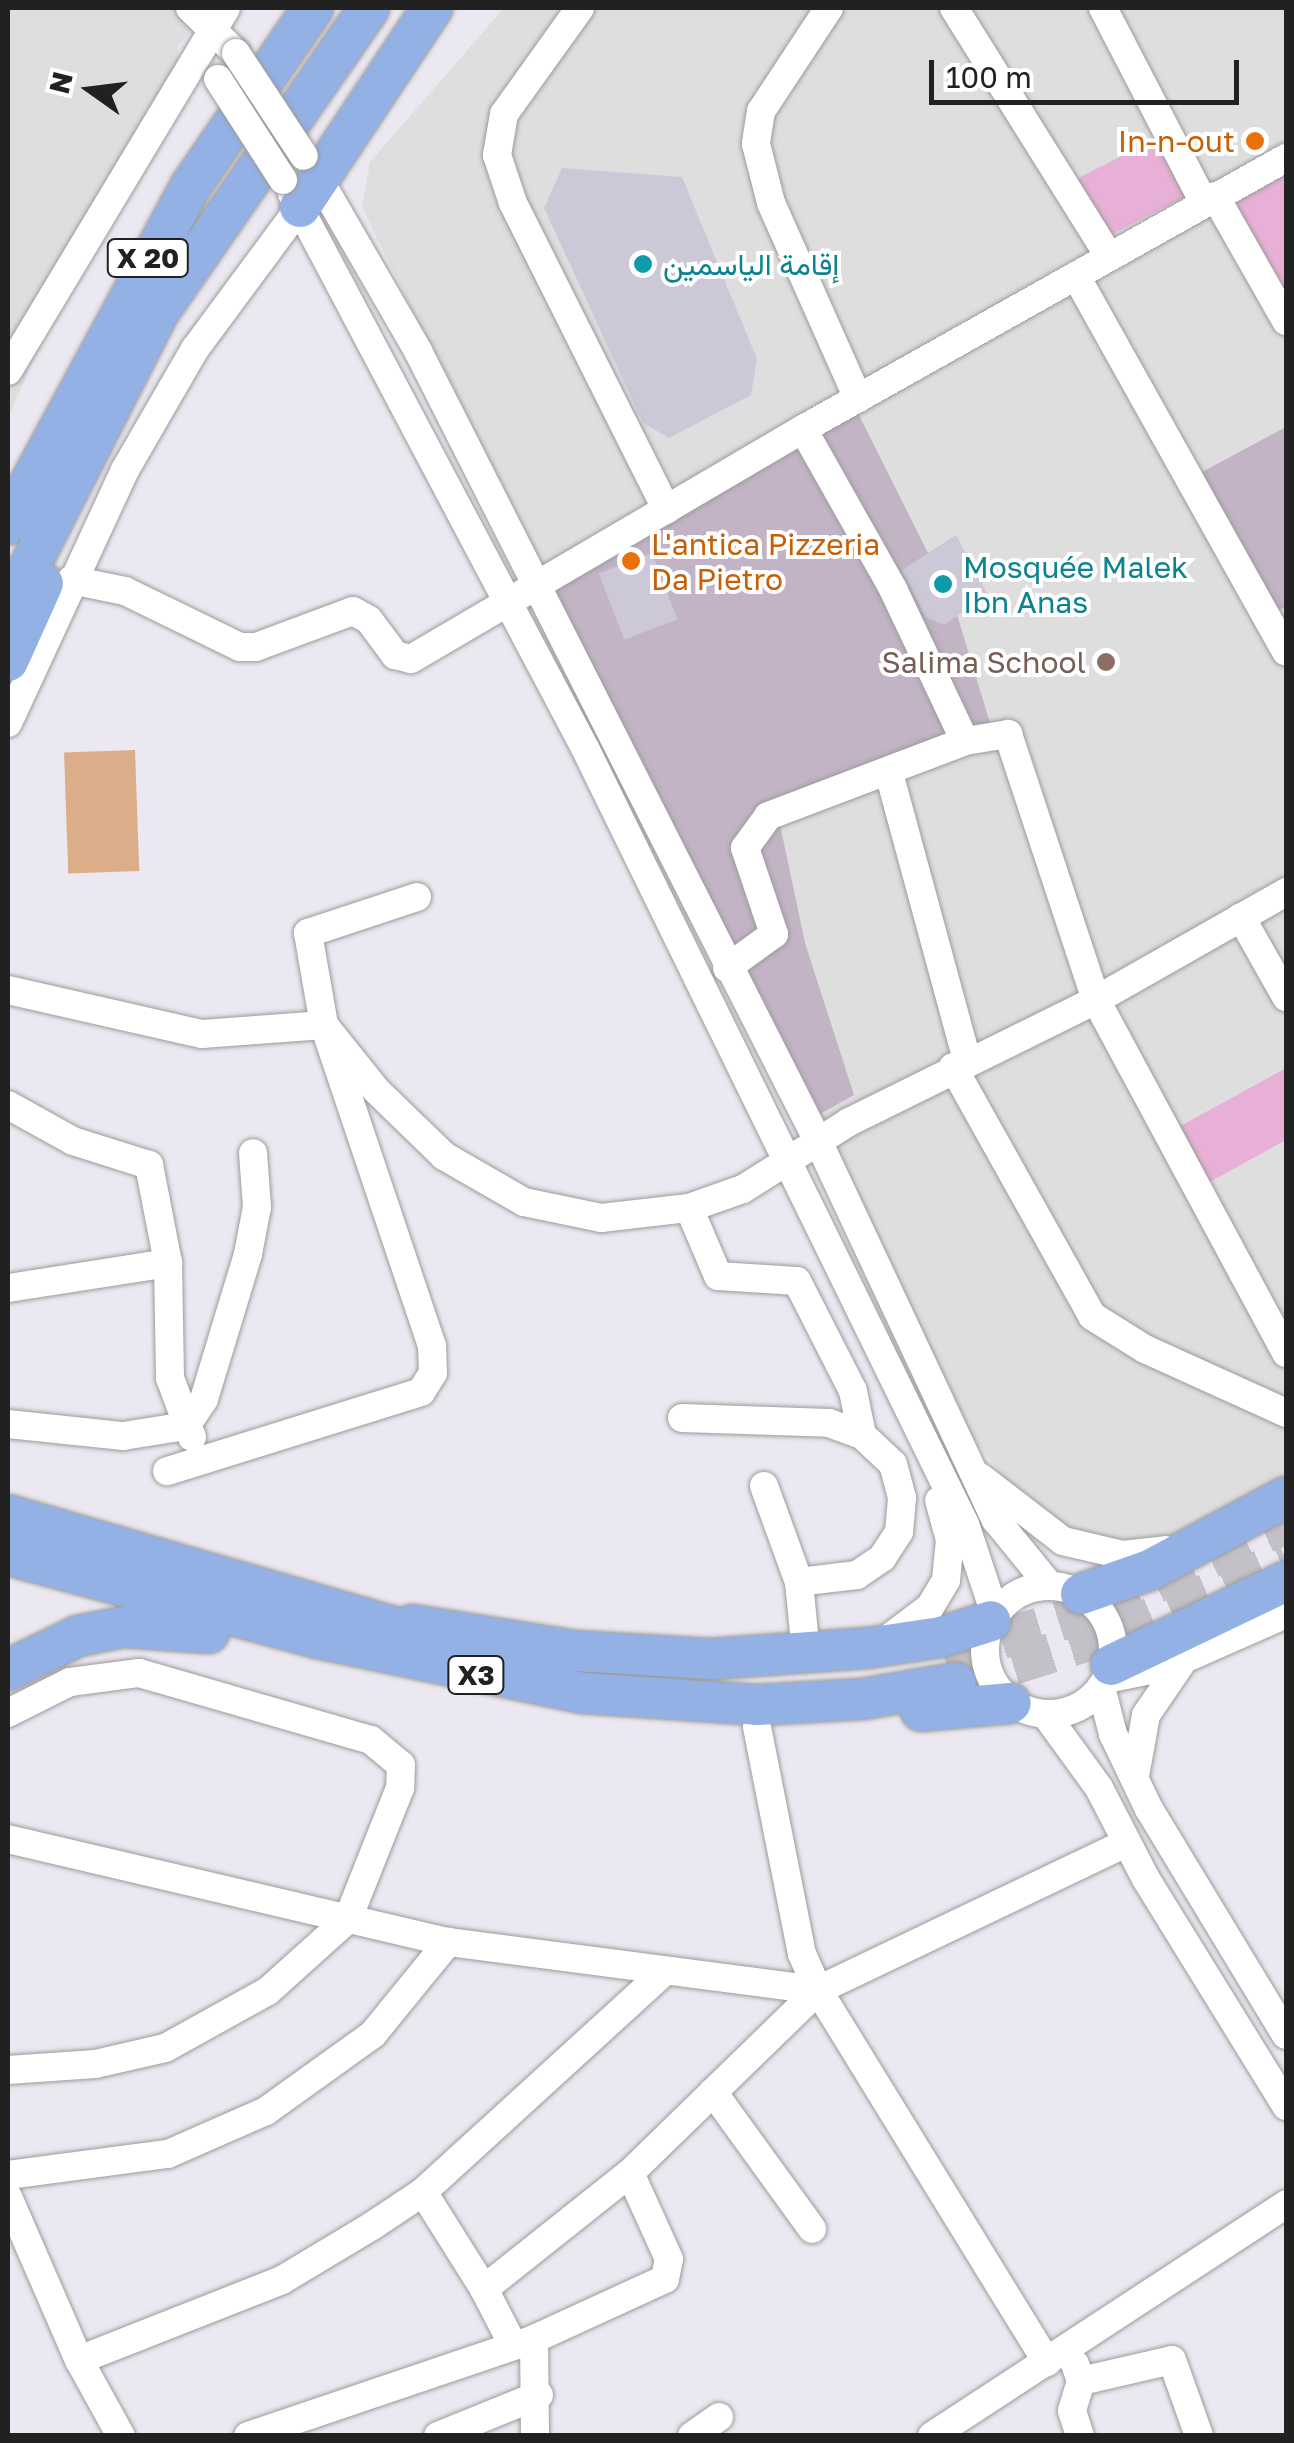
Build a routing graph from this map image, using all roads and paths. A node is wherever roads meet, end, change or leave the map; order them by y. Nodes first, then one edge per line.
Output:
1 (190, 8) edge
2 (226, 8) edge
3 (312, 8) edge
4 (369, 8) edge
5 (432, 8) edge
6 (580, 8) edge
7 (829, 8) edge
8 (954, 8) edge
9 (1103, 8) edge
10 (208, 30) junction
11 (1286, 158) edge
12 (302, 181) junction
13 (1210, 200) junction
14 (1109, 256) junction
15 (1076, 276) junction
16 (1286, 321) edge
17 (8, 371) edge
18 (858, 398) junction
19 (803, 428) junction
20 (74, 472) junction
21 (668, 510) junction
22 (8, 524) edge
23 (71, 580) junction
24 (535, 588) junction
25 (506, 604) junction
26 (8, 609) edge
27 (1286, 651) edge
28 (8, 661) edge
29 (8, 723) edge
30 (965, 740) junction
31 (889, 773) junction
32 (1286, 892) edge
33 (417, 896) dead end
34 (1241, 916) junction
35 (728, 968) junction
36 (8, 990) edge
37 (1286, 997) edge
38 (1096, 1000) junction
39 (324, 1026) junction
40 (960, 1064) junction
41 (8, 1104) edge
42 (819, 1143) junction
43 (253, 1153) dead end
44 (786, 1168) junction
45 (689, 1208) junction
46 (168, 1263) junction
47 (8, 1288) edge
48 (1286, 1353) edge
49 (1286, 1413) edge
50 (682, 1418) dead end
51 (8, 1424) edge
52 (186, 1426) junction
53 (862, 1435) junction
54 (930, 1457) junction
55 (204, 1460) junction
56 (892, 1464) junction
57 (167, 1470) dead end
58 (973, 1471) junction
59 (764, 1486) dead end
60 (8, 1496) edge
61 (1286, 1497) edge
62 (8, 1515) edge
63 (1211, 1538) junction
64 (92, 1542) junction
65 (8, 1554) edge
66 (1286, 1580) edge
67 (799, 1582) junction
68 (1065, 1589) junction
69 (1286, 1614) edge
70 (993, 1617) junction
71 (378, 1622) junction
72 (868, 1648) junction
73 (806, 1654) junction
74 (399, 1656) junction
75 (1185, 1658) junction
76 (8, 1670) edge
77 (456, 1672) junction
78 (1106, 1677) junction
79 (1028, 1708) junction
80 (8, 1713) edge
81 (757, 1727) junction
82 (1135, 1783) junction
83 (8, 1839) edge
84 (1126, 1843) junction
85 (348, 1919) junction
86 (448, 1942) junction
87 (662, 1974) junction
88 (818, 1990) junction
89 (1286, 2035) edge
90 (8, 2070) edge
91 (713, 2092) junction
92 (1286, 2106) edge
93 (630, 2173) junction
94 (8, 2175) edge
95 (423, 2192) junction
96 (8, 2197) edge
97 (1286, 2204) edge
98 (812, 2230) dead end
99 (484, 2289) junction
100 (524, 2342) junction
101 (1056, 2356) junction
102 (78, 2360) junction
103 (1082, 2380) junction
104 (539, 2395) junction
105 (720, 2417) dead end
106 (121, 2436) edge
107 (248, 2436) edge
108 (438, 2436) edge
109 (535, 2436) edge
110 (692, 2436) edge
111 (932, 2436) edge
112 (1080, 2436) edge
113 (1198, 2436) edge

1 - 10 street
2 - 10 street
3 - 22 highway, X 20
4 - 20 highway, X 20
5 - 12 highway
6 - 21 street
7 - 18 street
8 - 14 street
9 - 13 street
10 - 12 street, bridge
10 - 12 street, bridge
10 - 17 street
11 - 13 street
12 - 23 street
12 - 24 street
12 - 25 street
13 - 14 street
13 - 16 street
14 - 15 street
15 - 18 street
15 - 27 street
18 - 19 street
19 - 21 street
19 - 30 street
20 - 26 highway, X 20
20 - 28 highway
21 - 24 street
23 - 25 street
23 - 29 street
24 - 25 street
24 - 35 street
25 - 44 street
30 - 31 street
30 - 38 street
31 - 35 street
31 - 40 street
32 - 34 street
33 - 39 street
34 - 37 street
34 - 38 street
35 - 42 street
36 - 39 street
38 - 40 street
38 - 48 street
39 - 45 street
39 - 55 street
40 - 42 street
40 - 49 street
41 - 46 street
42 - 44 street
42 - 58 street
43 - 52 street
44 - 45 street
44 - 54 street
45 - 53 street
46 - 47 street
46 - 52 street
50 - 53 street
51 - 52 street
52 - 55 street
53 - 56 street
54 - 56 street
54 - 70 street
54 - 72 street
55 - 57 street
56 - 67 street
58 - 63 street
58 - 68 street
59 - 67 street
60 - 64 highway
61 - 63 highway
62 - 64 highway, X3
63 - 68 highway
64 - 71 highway, X3
65 - 74 highway, X3
66 - 78 highway
67 - 73 street
68 - 70 street
68 - 78 street
69 - 75 street
70 - 72 highway
70 - 79 street
71 - 73 highway
71 - 77 highway, X3
72 - 73 highway
74 - 76 highway
74 - 77 highway, X3
75 - 78 street
75 - 82 street
77 - 81 highway
78 - 79 street
78 - 82 street
79 - 81 highway
79 - 84 street
80 - 85 street
81 - 88 street
82 - 89 street
83 - 85 street
84 - 88 street
84 - 92 street
85 - 86 street
85 - 90 street
86 - 87 street
86 - 94 street
87 - 88 street
87 - 95 street
88 - 91 street
88 - 101 street
91 - 93 street
91 - 98 street
93 - 99 street
93 - 100 street
95 - 99 street
95 - 102 street
96 - 102 street
97 - 101 street
99 - 100 street
100 - 104 street
100 - 107 street
101 - 103 street
101 - 111 street
102 - 106 street
103 - 112 street
103 - 113 street
104 - 108 street
104 - 109 street
105 - 110 street

